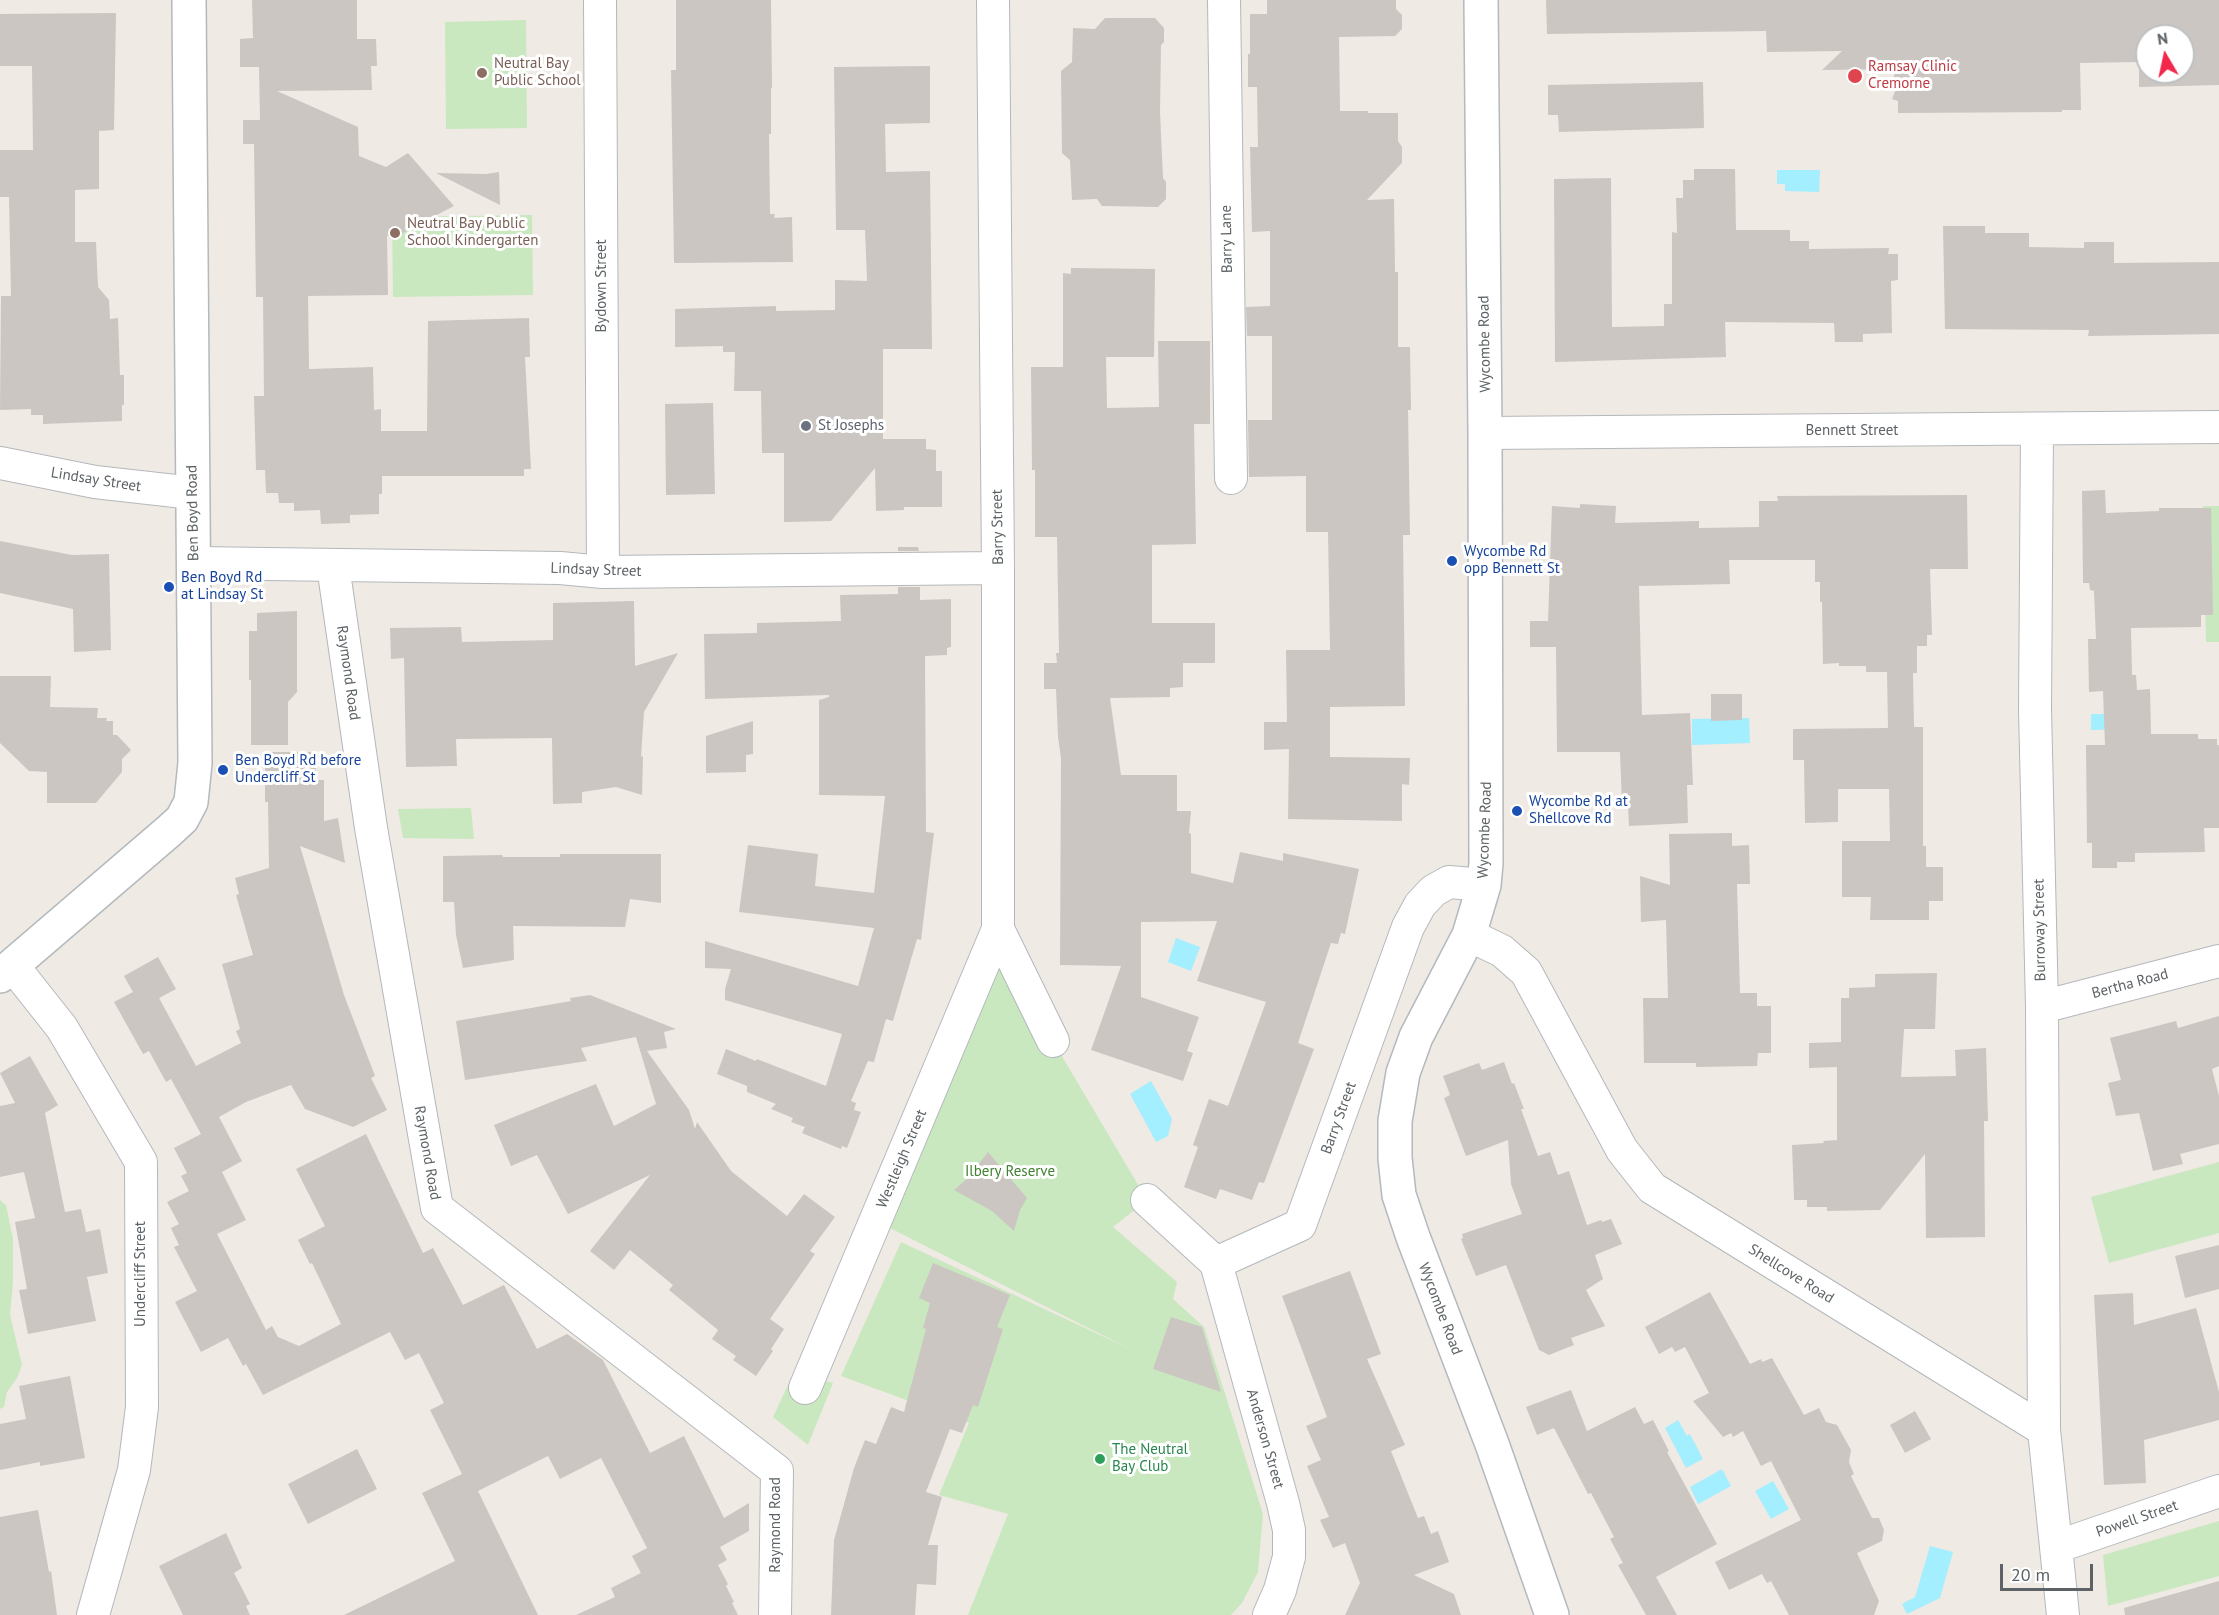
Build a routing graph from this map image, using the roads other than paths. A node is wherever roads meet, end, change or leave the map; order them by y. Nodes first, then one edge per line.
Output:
1 (189, 0) edge
2 (600, 0) edge
3 (993, 0) edge
4 (1224, 0) edge
5 (1481, 0) edge
6 (2219, 428) edge
7 (2037, 430) junction
8 (1485, 433) junction
9 (0, 463) edge
10 (1231, 478) dead end
11 (193, 493) junction
12 (194, 563) junction
13 (333, 566) junction
14 (998, 568) junction
15 (603, 572) junction
16 (1484, 885) junction
17 (998, 929) junction
18 (1468, 935) junction
19 (2219, 961) edge
20 (6, 971) edge
21 (2042, 1007) junction
22 (1053, 1041) dead end
23 (1147, 1200) dead end
24 (1216, 1263) junction
25 (805, 1388) dead end
26 (2044, 1430) junction
27 (2219, 1491) edge
28 (2056, 1546) junction
29 (93, 1615) edge
30 (775, 1615) edge
31 (1269, 1615) edge
32 (1552, 1615) edge
33 (2063, 1615) edge

1 - 11 street, Ben Boyd Road
2 - 15 street, Bydown Street
3 - 14 street, Barry Street
4 - 10 street, Barry Lane
5 - 8 street, Wycombe Road
6 - 7 street, Bennett Street
7 - 8 street, Bennett Street
7 - 21 street, Burroway Street
8 - 16 street, Wycombe Road
9 - 11 street, Lindsay Street
11 - 12 street, Ben Boyd Road
12 - 13 street, Lindsay Street
12 - 20 street, Ben Boyd Road
13 - 15 street, Lindsay Street
13 - 30 street, Raymond Road
14 - 15 street, Lindsay Street
14 - 17 street, Barry Street
16 - 18 street, Wycombe Road
16 - 24 street, Barry Street
17 - 22 street, Barry Street
17 - 25 street, Westleigh Street
18 - 26 street, Shellcove Road
18 - 32 street, Wycombe Road
19 - 21 street, Bertha Road
20 - 29 street, Undercliff Street
21 - 26 street, Burroway Street
23 - 24 street
24 - 31 street, Anderson Street
26 - 28 street
27 - 28 street, Powell Street
28 - 33 street

